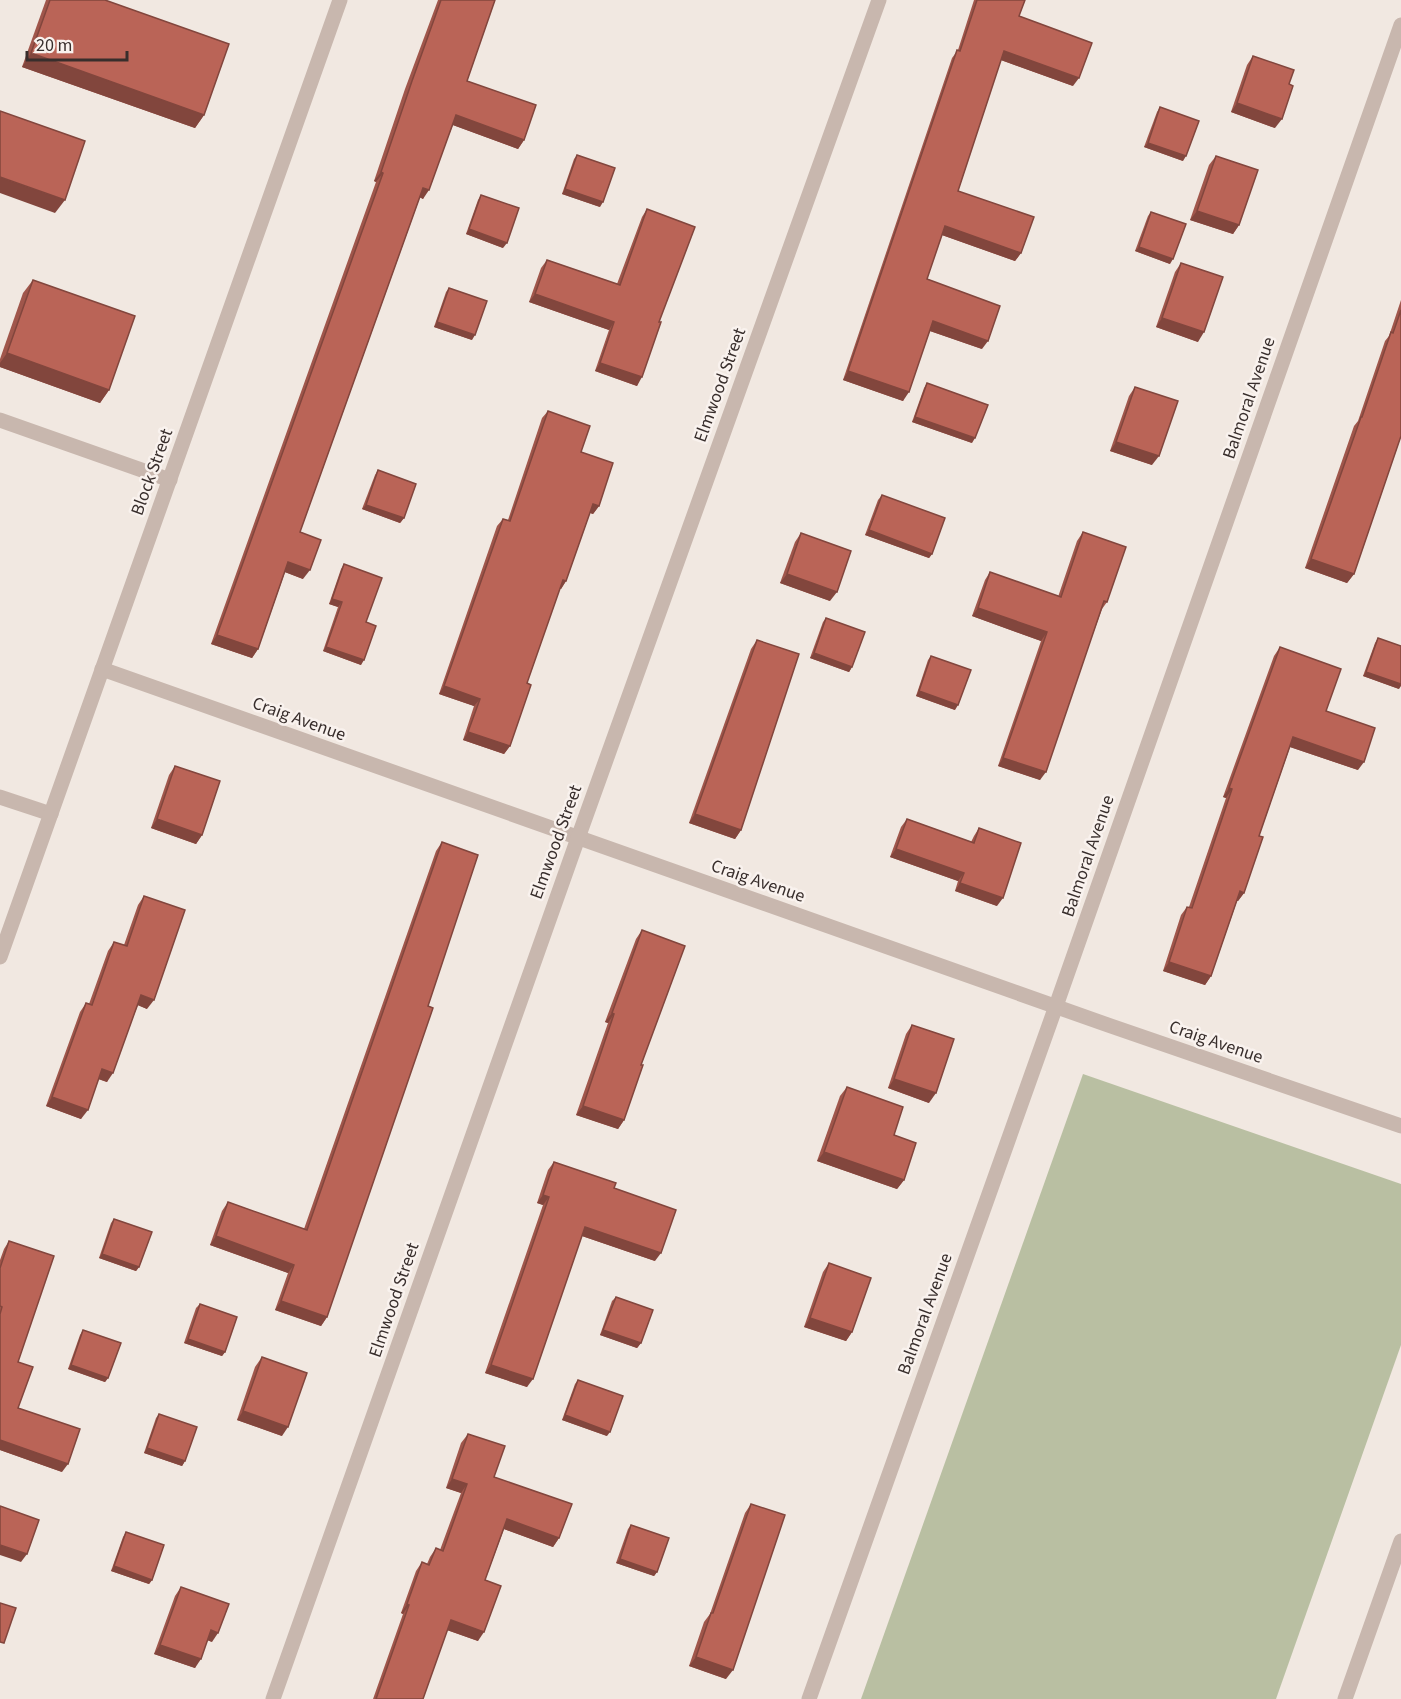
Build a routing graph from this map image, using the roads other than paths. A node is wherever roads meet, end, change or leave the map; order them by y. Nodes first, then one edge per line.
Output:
1 (340, 0) edge
2 (879, 0) edge
3 (1401, 25) edge
4 (0, 420) edge
5 (170, 480) junction
6 (102, 669) junction
7 (0, 797) edge
8 (51, 814) junction
9 (578, 838) junction
10 (0, 957) edge
11 (1056, 1006) junction
12 (1401, 1126) edge
13 (1401, 1541) edge
14 (273, 1699) edge
15 (809, 1699) edge
16 (1345, 1699) edge

1 - 5 street, Block Street
2 - 9 street, Elmwood Street
3 - 11 street, Balmoral Avenue
4 - 5 street
5 - 6 street, Block Street
6 - 8 street, Block Street
6 - 9 street, Craig Avenue
7 - 8 street
8 - 10 street, Block Street
9 - 11 street, Craig Avenue
9 - 14 street, Elmwood Street
11 - 12 street, Craig Avenue
11 - 15 street, Balmoral Avenue
13 - 16 street

